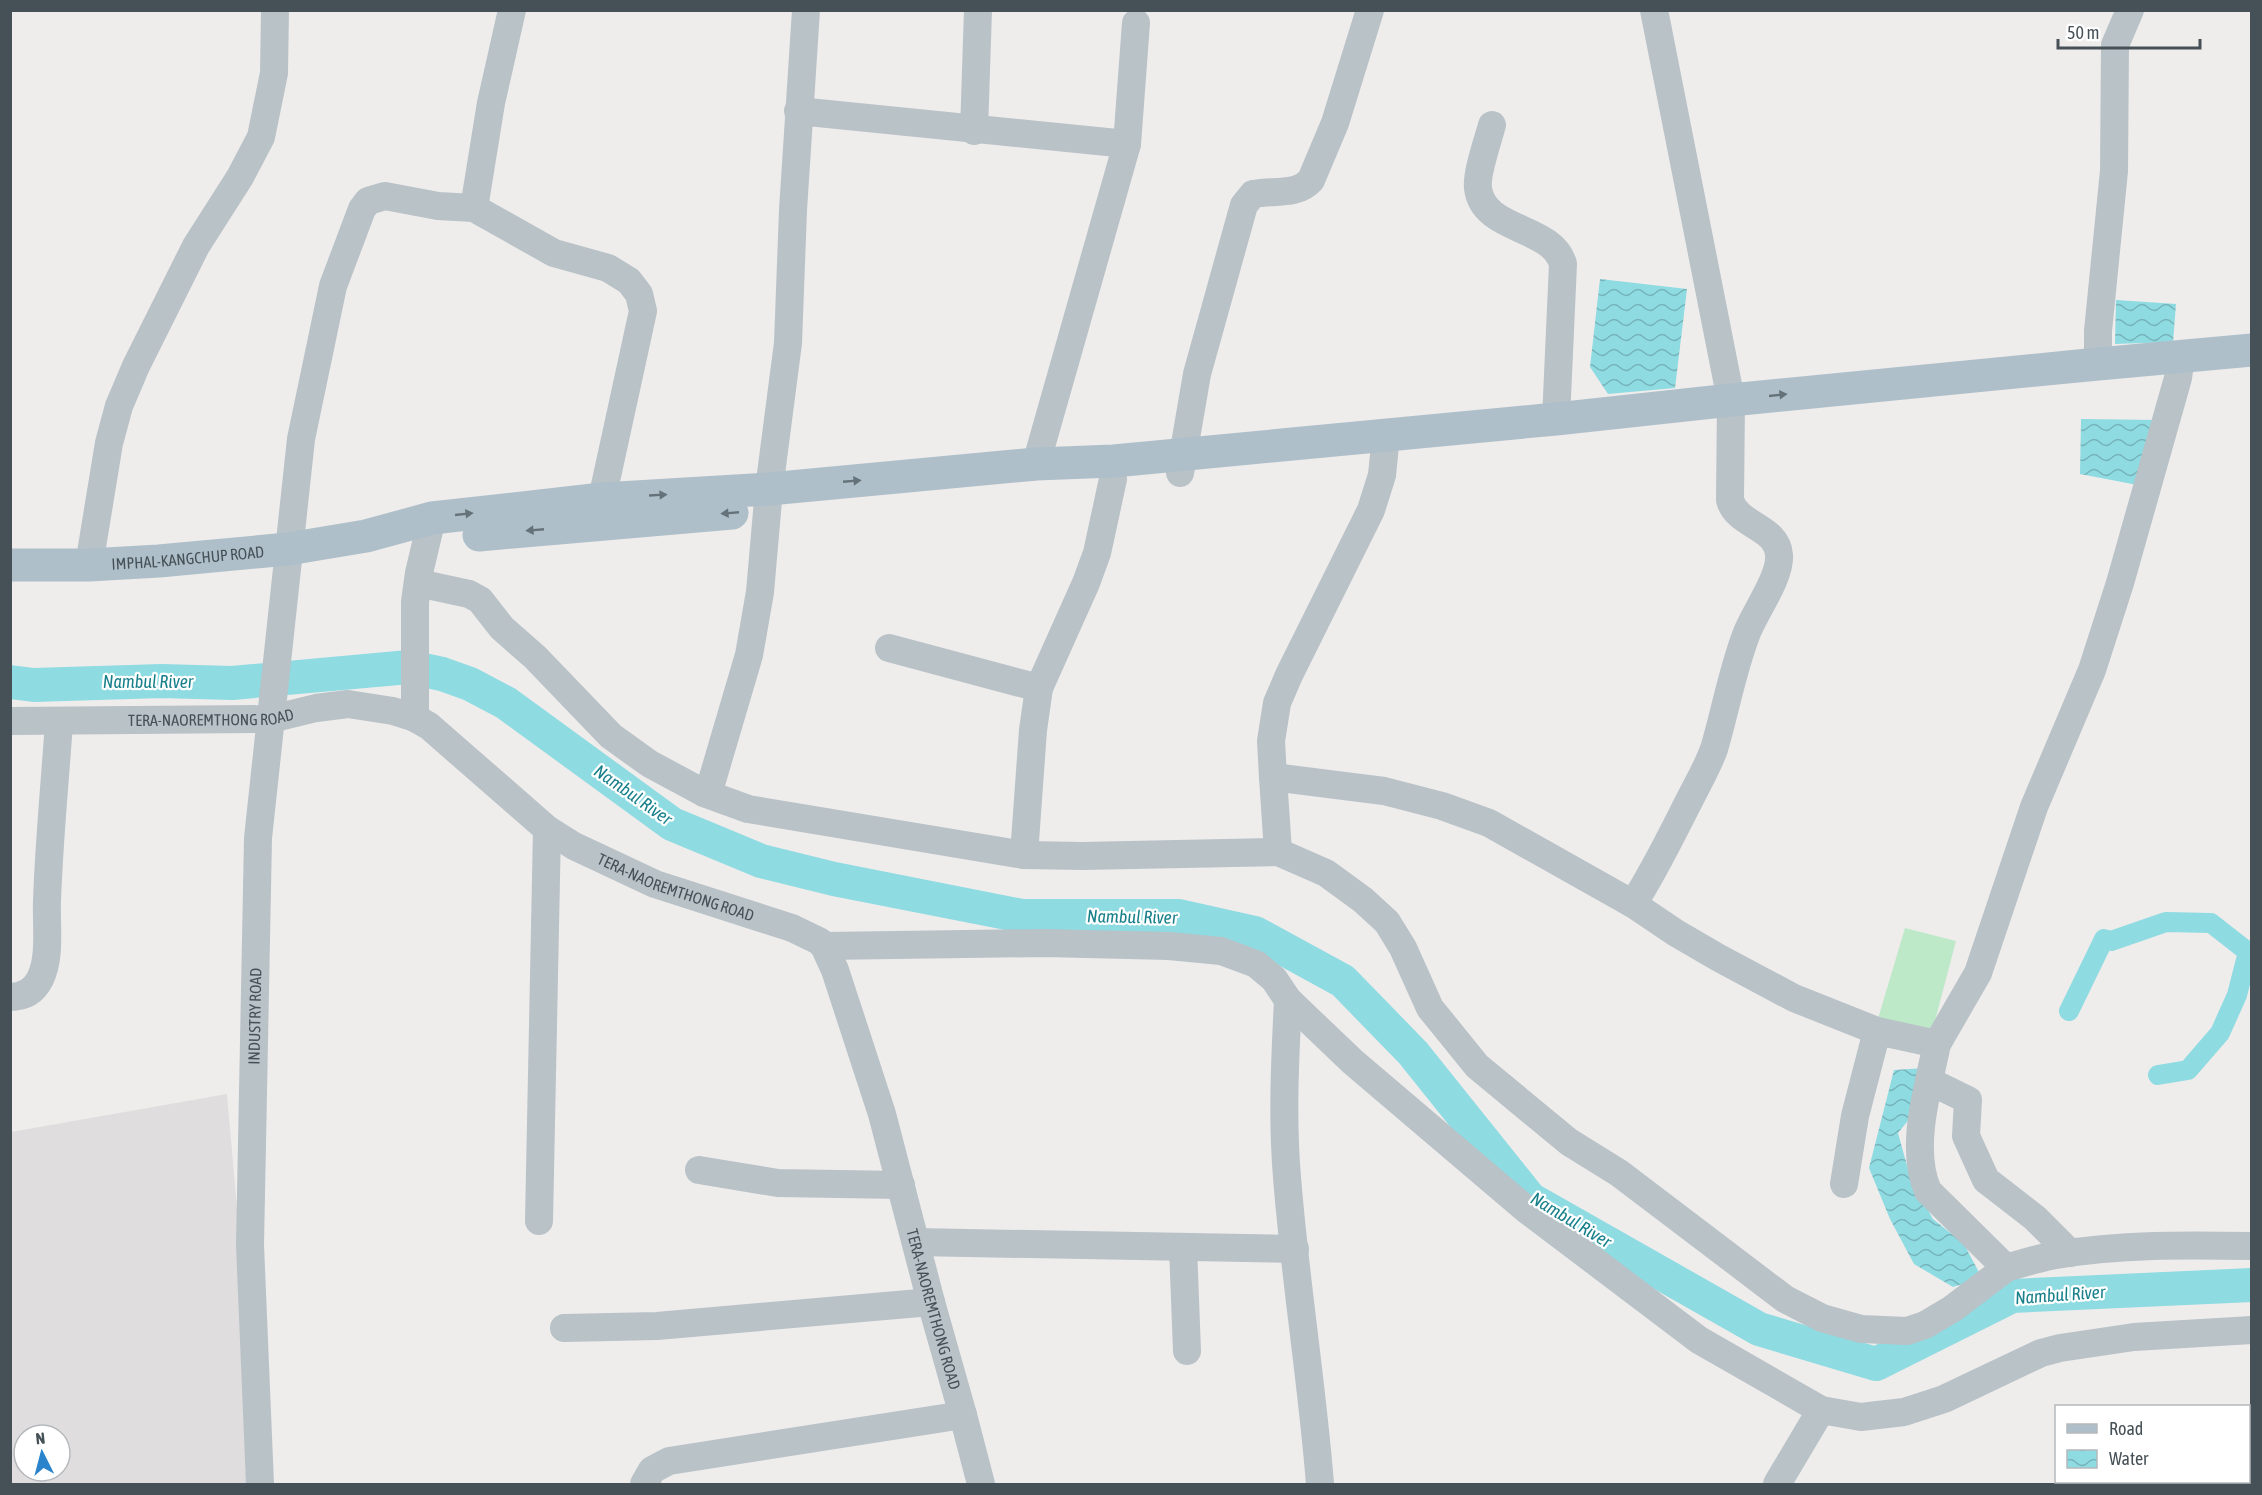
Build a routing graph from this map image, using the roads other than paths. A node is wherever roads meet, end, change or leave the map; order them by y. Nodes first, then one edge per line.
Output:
1 (276, 10) edge
2 (512, 10) edge
3 (806, 10) edge
4 (978, 10) edge
5 (1370, 10) edge
6 (1654, 10) edge
7 (2130, 10) edge
8 (1136, 22) dead end
9 (798, 111) junction
10 (1492, 125) dead end
11 (974, 131) junction
12 (1127, 144) junction
13 (474, 208) junction
14 (2252, 351) edge
15 (2098, 364) junction
16 (2179, 367) junction
17 (2252, 371) edge
18 (1731, 410) junction
19 (1556, 419) junction
20 (1385, 445) junction
21 (1036, 464) junction
22 (1182, 464) junction
23 (1113, 479) junction
24 (602, 499) junction
25 (768, 499) junction
26 (430, 528) junction
27 (288, 549) junction
28 (10, 565) edge
29 (89, 565) junction
30 (416, 593) junction
31 (889, 648) dead end
32 (1039, 688) junction
33 (273, 710) junction
34 (415, 718) junction
35 (10, 721) edge
36 (59, 722) junction
37 (1273, 777) junction
38 (704, 793) junction
39 (547, 829) junction
40 (1278, 852) junction
41 (1024, 855) junction
42 (1634, 904) junction
43 (824, 946) junction
44 (10, 997) edge
45 (1288, 1000) junction
46 (1877, 1031) junction
47 (1937, 1044) junction
48 (1929, 1081) junction
49 (699, 1170) dead end
50 (1844, 1184) dead end
51 (901, 1185) junction
52 (539, 1221) dead end
53 (916, 1242) junction
54 (1183, 1246) junction
55 (2252, 1246) edge
56 (1295, 1249) junction
57 (2070, 1253) junction
58 (2006, 1268) junction
59 (931, 1302) junction
60 (564, 1328) dead end
61 (2252, 1330) edge
62 (1187, 1351) dead end
63 (1821, 1410) junction
64 (963, 1415) junction
65 (260, 1485) edge
66 (644, 1485) edge
67 (981, 1485) edge
68 (1320, 1485) edge
69 (1777, 1485) edge

1 - 29 street
2 - 13 street
3 - 9 street
4 - 11 street
5 - 22 street
6 - 18 street
7 - 15 street
8 - 12 street
9 - 11 street
9 - 25 street
10 - 19 street
11 - 12 street
12 - 21 street
13 - 24 street
13 - 27 street, INDUSTRY ROAD
14 - 16 main road
15 - 16 main road
18 -> 15 main road
16 - 17 main road
16 - 18 main road
16 - 47 street
18 - 19 main road
18 - 20 main road
18 - 42 street
19 - 20 main road
20 - 22 main road
20 - 37 street
21 - 22 main road
25 -> 21 main road
22 - 23 main road
23 - 25 main road
23 - 32 street
24 -> 25 main road
26 -> 24 main road
25 -> 26 main road
25 - 38 street
26 - 27 main road, IMPHAL-KANGCHUP ROAD
26 - 30 street
27 - 29 main road, IMPHAL-KANGCHUP ROAD
27 - 33 street, INDUSTRY ROAD
28 - 29 main road, IMPHAL-KANGCHUP ROAD
30 - 34 street
30 - 38 street
31 - 32 street
32 - 41 street
33 - 34 street, TERA-NAOREMTHONG ROAD
33 - 36 street, TERA-NAOREMTHONG ROAD
33 - 65 street, INDUSTRY ROAD
34 - 39 street, TERA-NAOREMTHONG ROAD
35 - 36 street, TERA-NAOREMTHONG ROAD
36 - 44 street
37 - 40 street
37 - 42 street
38 - 41 street
39 - 43 street, TERA-NAOREMTHONG ROAD
39 - 52 street
40 - 41 street
40 - 58 street
42 - 46 street
43 - 45 street
43 - 51 street, TERA-NAOREMTHONG ROAD
45 - 56 street
45 - 63 street
46 - 47 street
46 - 50 street
47 - 48 street
48 - 57 street
48 - 58 street
49 - 51 street
51 - 53 street, TERA-NAOREMTHONG ROAD
53 - 54 street
53 - 59 street, TERA-NAOREMTHONG ROAD
54 - 56 street
54 - 62 street
55 - 57 street
56 - 68 street
57 - 58 street
59 - 60 street
59 - 64 street, TERA-NAOREMTHONG ROAD
61 - 63 street
63 - 69 street
64 - 66 street
64 - 67 street, TERA-NAOREMTHONG ROAD

